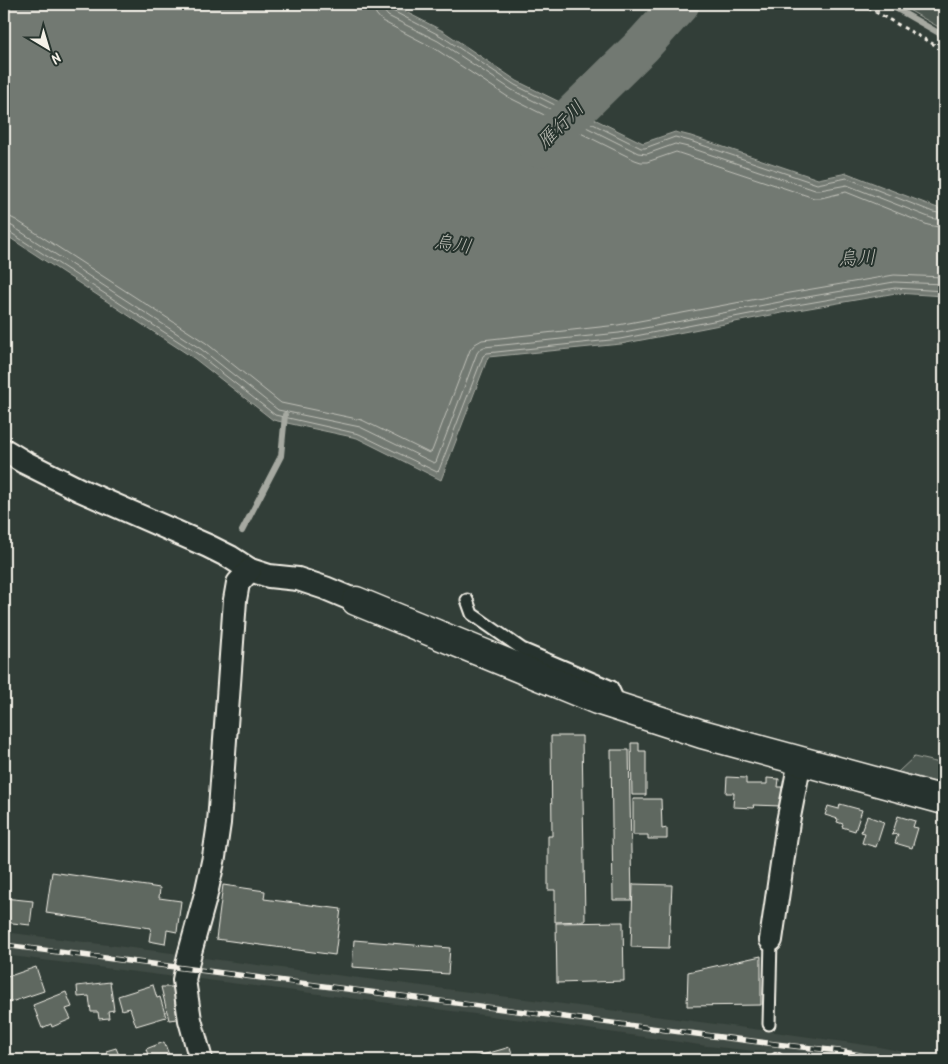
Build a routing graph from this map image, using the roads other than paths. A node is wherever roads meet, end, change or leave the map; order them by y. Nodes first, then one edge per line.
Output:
1 (4, 450) edge
2 (250, 570) junction
3 (467, 600) dead end
4 (356, 601) joint
5 (621, 708) junction
6 (800, 761) junction
7 (944, 800) edge
8 (771, 940) joint
9 (769, 1024) dead end
10 (201, 1060) edge

1 - 2 street
2 - 4 street
2 - 10 street
3 - 5 lane
4 - 5 street
5 - 6 street
6 - 7 street
6 - 8 street
8 - 9 lane

